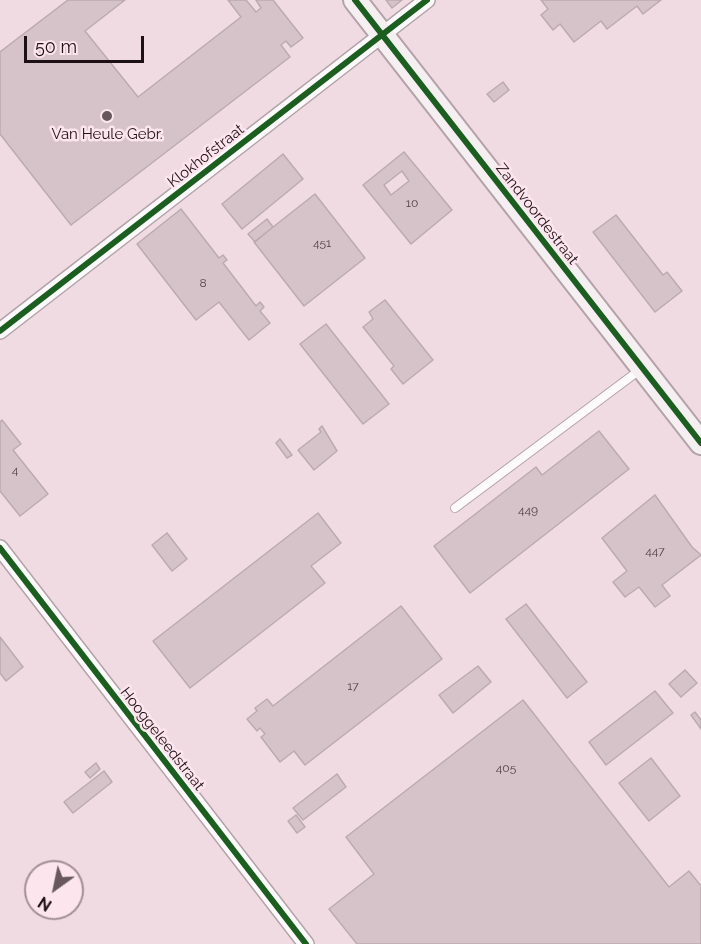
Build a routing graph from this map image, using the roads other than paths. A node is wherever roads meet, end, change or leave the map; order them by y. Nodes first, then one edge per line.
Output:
1 (355, 0) edge
2 (427, 0) edge
3 (382, 34) junction
4 (0, 331) edge
5 (642, 368) junction
6 (701, 443) edge
7 (455, 508) dead end
8 (0, 548) edge
9 (306, 944) edge

1 - 3 main road, Zandvoordestraat
2 - 3 street, Klokhofstraat
3 - 4 street, Klokhofstraat
3 - 5 main road, Zandvoordestraat
5 - 6 main road, Zandvoordestraat
5 - 7 lane
8 - 9 street, Hooggeleedstraat

